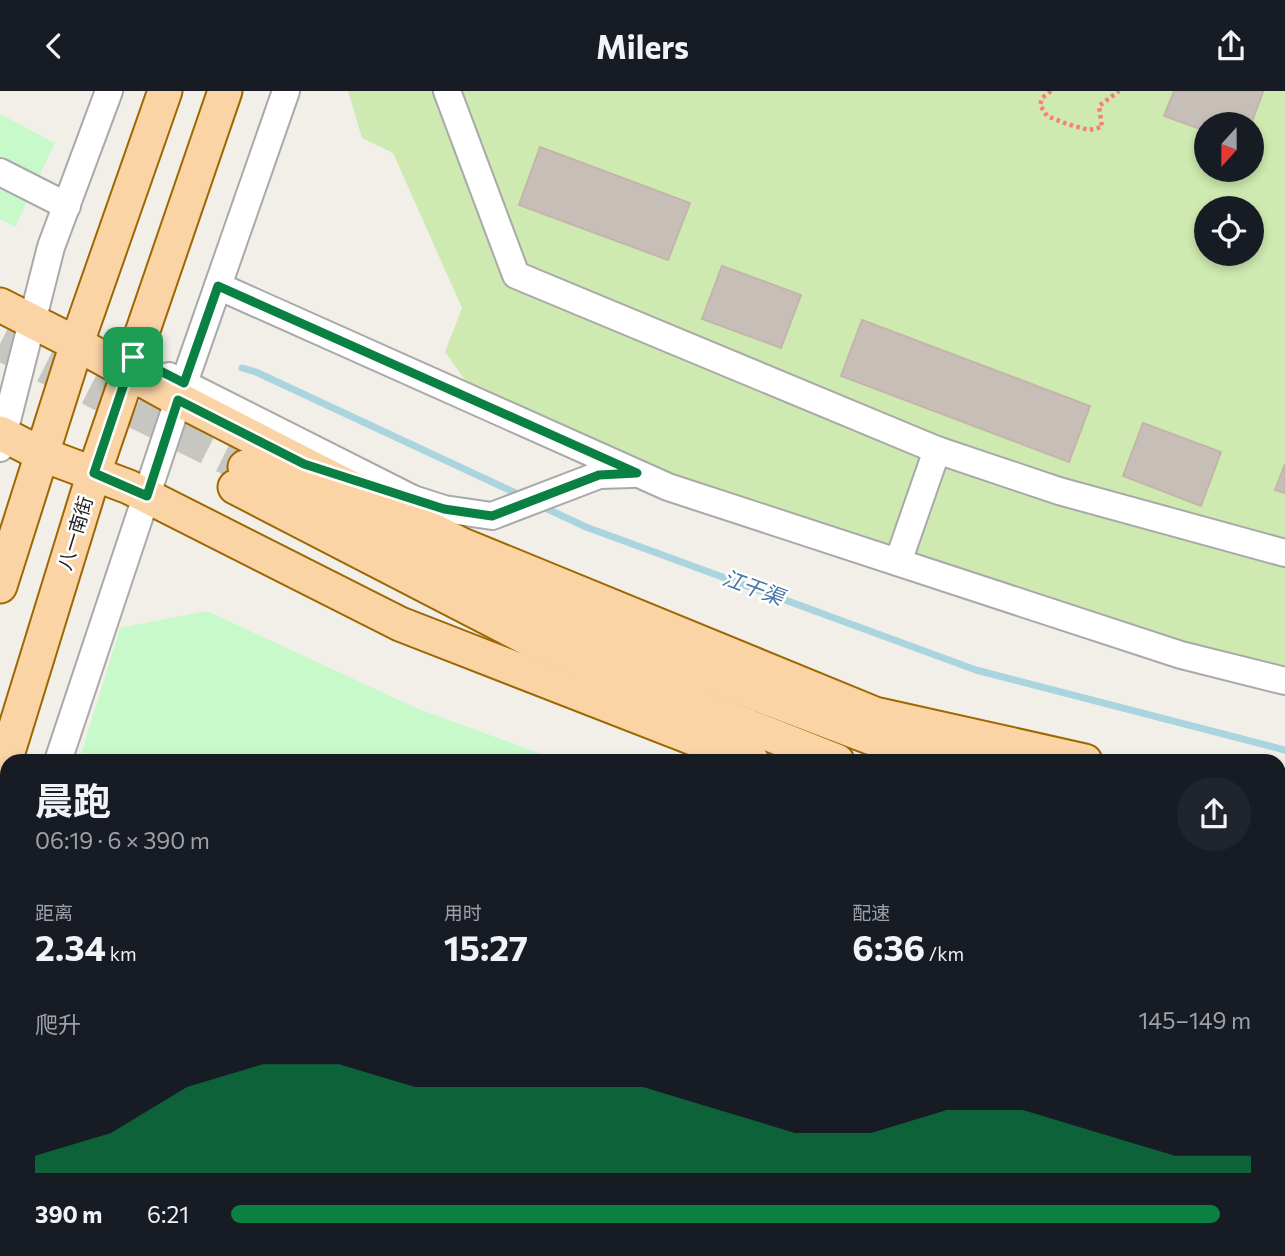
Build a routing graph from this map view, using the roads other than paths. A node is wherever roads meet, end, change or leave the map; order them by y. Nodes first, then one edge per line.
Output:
1 (109, 91) edge
2 (164, 91) edge
3 (225, 91) edge
4 (286, 91) edge
5 (447, 91) edge
6 (0, 172) edge
7 (66, 206) junction
8 (218, 286) junction
9 (0, 290) edge
10 (0, 305) edge
11 (34, 315) junction
12 (79, 337) junction
13 (130, 365) junction
14 (181, 391) junction
15 (1, 439) edge
16 (937, 450) junction
17 (41, 454) junction
18 (304, 464) junction
19 (94, 473) junction
20 (637, 473) junction
21 (147, 496) junction
22 (415, 500) junction
23 (1285, 553) edge
24 (898, 562) junction
25 (0, 586) edge
26 (1285, 681) edge
27 (7, 754) edge
28 (60, 754) edge
29 (734, 754) edge
30 (819, 754) edge
31 (942, 754) edge
32 (1054, 754) edge

1 - 7 street
2 - 12 main road
3 - 13 main road, 八一南街
4 - 8 street
5 - 16 street
6 - 7 street
7 - 11 street
8 - 14 street
8 - 20 street
9 - 11 street
10 - 11 main road
11 - 12 main road
11 - 15 street
12 - 13 main road
12 - 17 main road
13 - 14 main road
13 - 19 main road, 八一南街
14 - 18 main road
14 - 21 street
14 - 22 street
15 - 17 main road
16 - 23 street
16 - 24 street
17 - 19 main road
17 - 25 main road
18 - 22 street
18 - 32 main road
19 - 21 main road
19 - 27 main road, 八一南街
20 - 22 street
20 - 24 street
21 - 28 street
21 - 29 main road
24 - 26 street
30 - 31 main road

